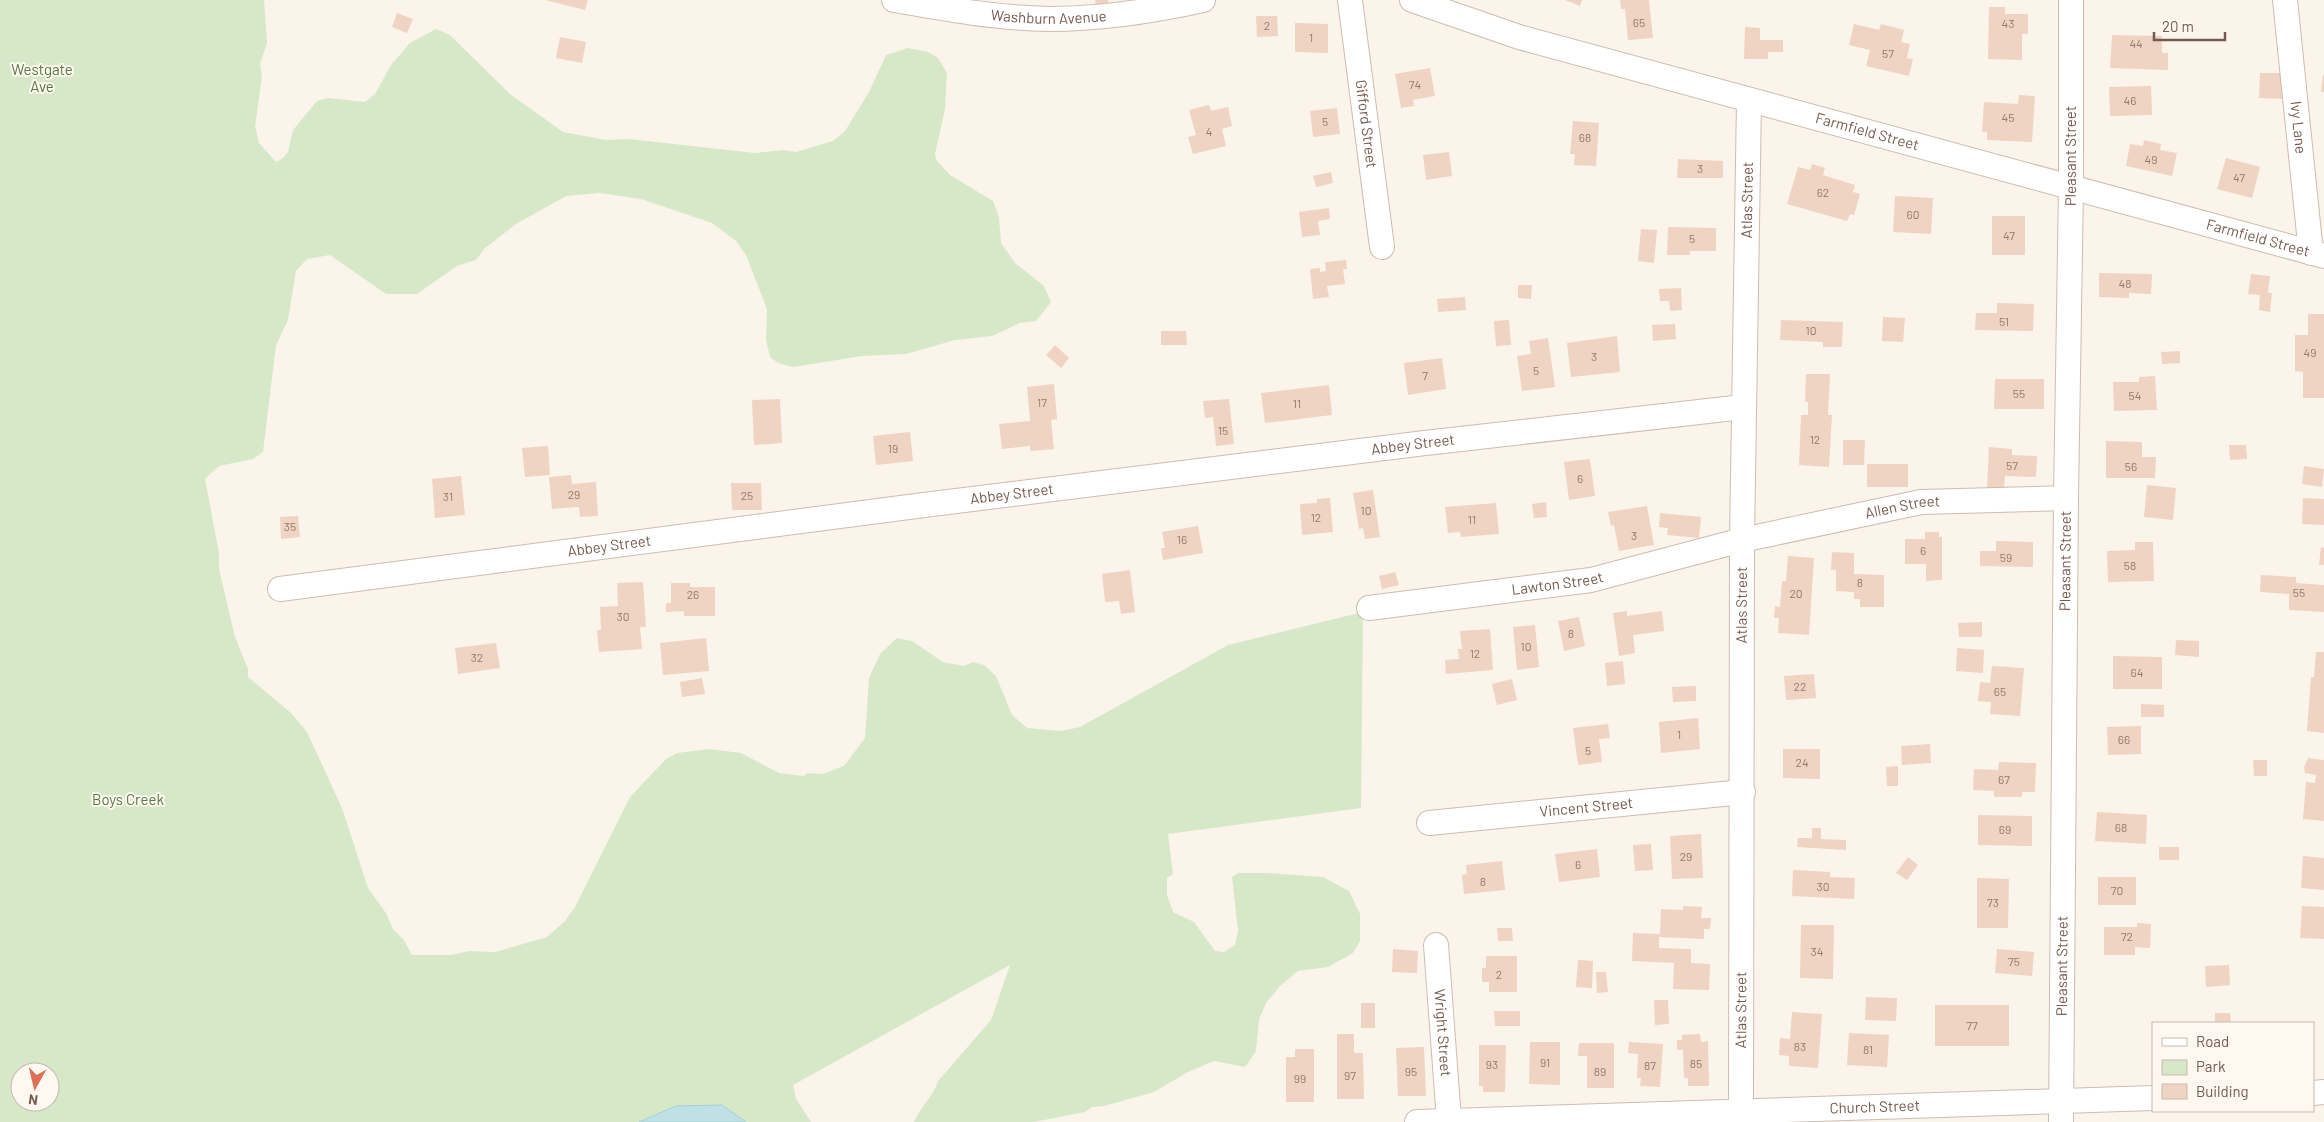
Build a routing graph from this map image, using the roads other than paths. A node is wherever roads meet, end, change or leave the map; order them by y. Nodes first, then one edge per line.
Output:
1 (894, 0) edge
2 (1203, 0) edge
3 (1350, 0) edge
4 (1412, 0) edge
5 (2071, 0) edge
6 (2285, 0) edge
7 (1749, 100) junction
8 (2071, 188) junction
9 (1382, 247) dead end
10 (2318, 255) edge
11 (1743, 407) junction
12 (2066, 498) junction
13 (1742, 540) junction
14 (280, 589) dead end
15 (1369, 608) dead end
16 (1743, 792) junction
17 (1429, 822) dead end
18 (1436, 945) dead end
19 (2152, 1098) edge
20 (1741, 1111) junction
21 (2061, 1112) edge
22 (1449, 1120) junction
23 (1417, 1122) edge

1 - 2 street, Washburn Avenue
3 - 9 street, Gifford Street
4 - 7 street, Farmfield Street
5 - 8 street, Pleasant Street
6 - 10 street, Ivy Lane
7 - 8 street, Farmfield Street
7 - 11 street, Atlas Street
8 - 10 street, Farmfield Street
8 - 12 street, Pleasant Street
11 - 13 street, Atlas Street
11 - 14 street, Abbey Street
12 - 13 street, Allen Street
12 - 21 street, Pleasant Street
13 - 15 street, Lawton Street
13 - 16 street, Atlas Street
16 - 17 street, Vincent Street
16 - 20 street, Atlas Street
18 - 22 street, Wright Street
19 - 21 street, Church Street
20 - 21 street, Church Street
20 - 22 street, Church Street
22 - 23 street, Church Street

